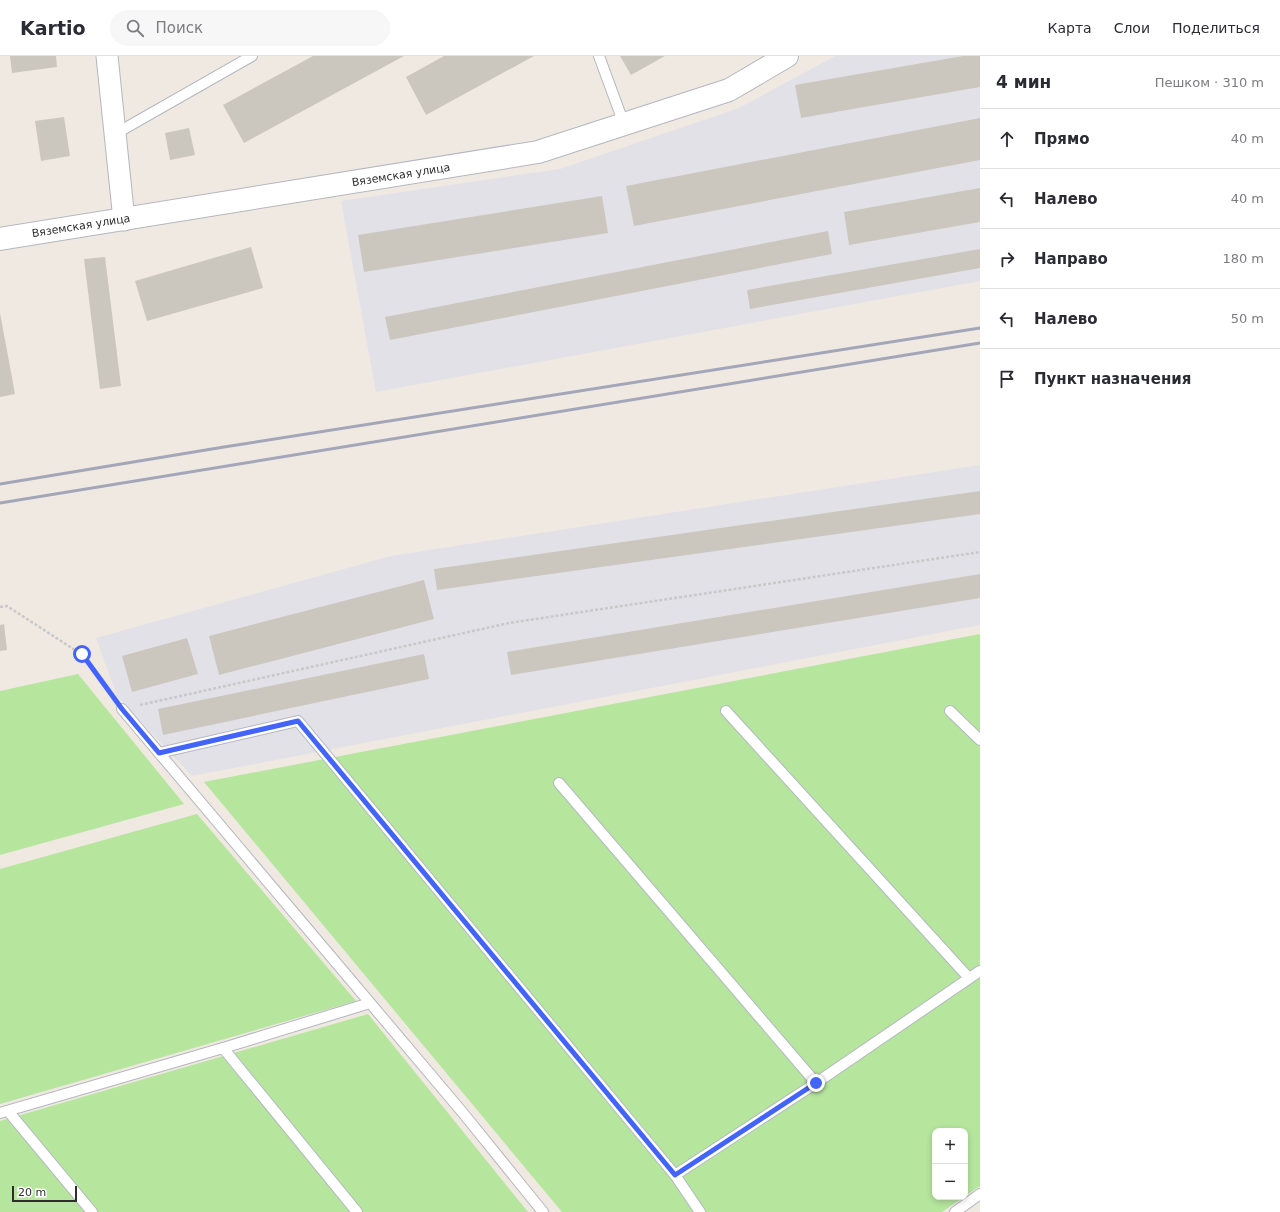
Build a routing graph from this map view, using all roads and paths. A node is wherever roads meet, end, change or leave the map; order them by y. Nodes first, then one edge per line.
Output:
1 (107, 56) edge
2 (252, 56) edge
3 (599, 56) edge
4 (787, 56) edge
5 (624, 124) junction
6 (115, 134) junction
7 (124, 220) junction
8 (0, 239) edge
9 (980, 552) edge
10 (0, 607) edge
11 (122, 709) junction
12 (726, 711) dead end
13 (950, 711) dead end
14 (980, 740) edge
15 (159, 753) junction
16 (559, 783) dead end
17 (980, 971) edge
18 (969, 978) junction
19 (370, 1003) junction
20 (223, 1048) junction
21 (816, 1083) junction
22 (4, 1112) edge
23 (675, 1175) junction
24 (980, 1194) edge
25 (92, 1212) edge
26 (357, 1212) edge
27 (543, 1212) edge
28 (700, 1212) edge
29 (955, 1212) edge

1 - 6 street
2 - 6 lane
3 - 5 lane
4 - 5 main road, Вяземская улица
5 - 7 main road, Вяземская улица
6 - 7 street
7 - 8 main road, Вяземская улица
9 - 11 path
10 - 11 path
11 - 15 lane
12 - 18 lane
13 - 14 lane
15 - 19 lane
15 - 23 lane
16 - 21 lane
17 - 18 lane
18 - 21 lane
19 - 20 lane
19 - 27 lane
20 - 22 lane
20 - 26 lane
21 - 23 lane
22 - 25 lane
23 - 28 lane
24 - 29 lane

